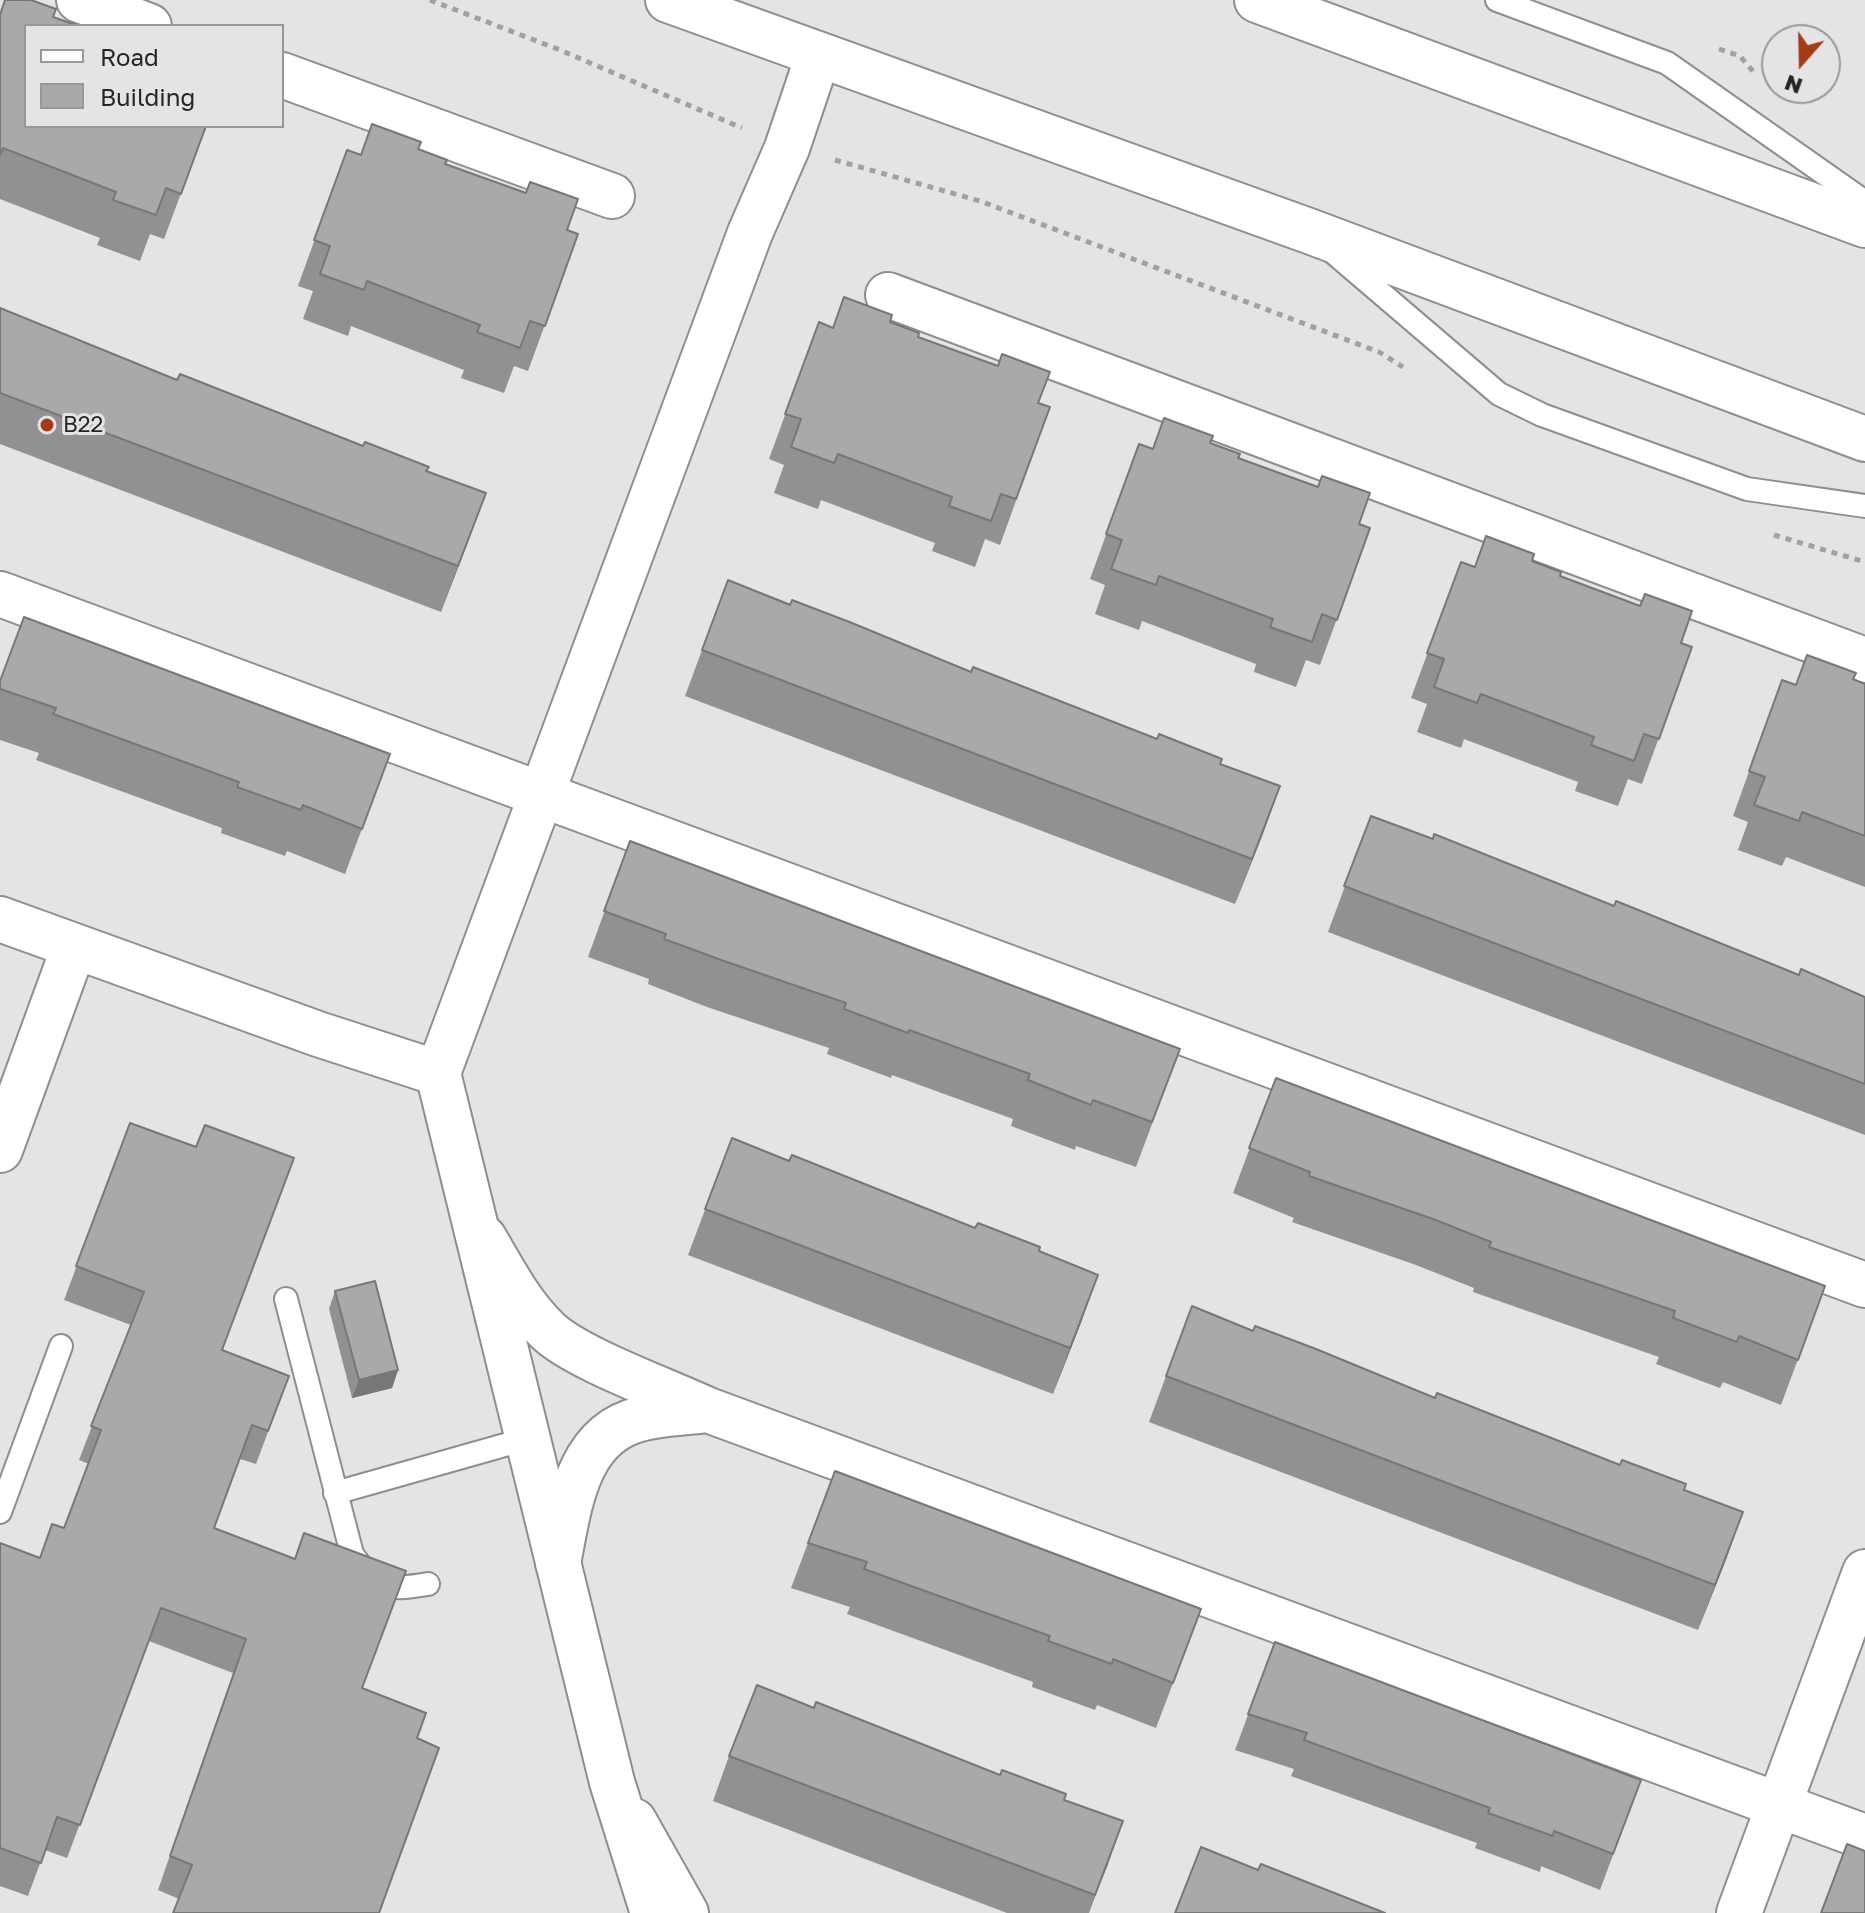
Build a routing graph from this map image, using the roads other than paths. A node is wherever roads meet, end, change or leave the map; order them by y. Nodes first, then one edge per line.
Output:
1 (79, 0) edge
2 (668, 0) edge
3 (1257, 0) edge
4 (1497, 0) edge
5 (144, 24) edge
6 (818, 56) junction
7 (284, 76) edge
8 (612, 196) dead end
9 (1865, 202) edge
10 (1865, 225) edge
11 (1309, 231) junction
12 (888, 295) dead end
13 (1865, 439) edge
14 (1865, 506) edge
15 (0, 594) edge
16 (1865, 660) edge
17 (544, 795) junction
18 (0, 919) edge
19 (74, 947) junction
20 (438, 1073) junction
21 (0, 1150) edge
22 (472, 1218) junction
23 (1865, 1285) edge
24 (286, 1299) dead end
25 (61, 1346) dead end
26 (708, 1410) junction
27 (526, 1439) junction
28 (9, 1461) edge
29 (335, 1493) junction
30 (0, 1512) edge
31 (558, 1563) junction
32 (1865, 1572) edge
33 (428, 1584) dead end
34 (612, 1782) junction
35 (1779, 1807) junction
36 (1865, 1837) edge
37 (628, 1913) edge
38 (653, 1913) edge
39 (686, 1913) edge
40 (1739, 1913) edge

1 - 5 street
2 - 6 street
3 - 10 street
4 - 9 lane
6 - 11 street
6 - 17 street
7 - 8 street
11 - 13 street
11 - 14 lane
12 - 16 street
15 - 17 street
17 - 20 street
17 - 23 street
18 - 19 street
19 - 20 street
19 - 21 street
20 - 22 street
22 - 26 street
22 - 27 street
24 - 29 lane
25 - 28 lane
26 - 31 street
26 - 35 street
27 - 29 lane
27 - 31 street
28 - 30 lane
29 - 33 lane
31 - 34 street
32 - 35 street
34 - 37 street
34 - 38 street
34 - 39 street
35 - 36 street
35 - 40 street

